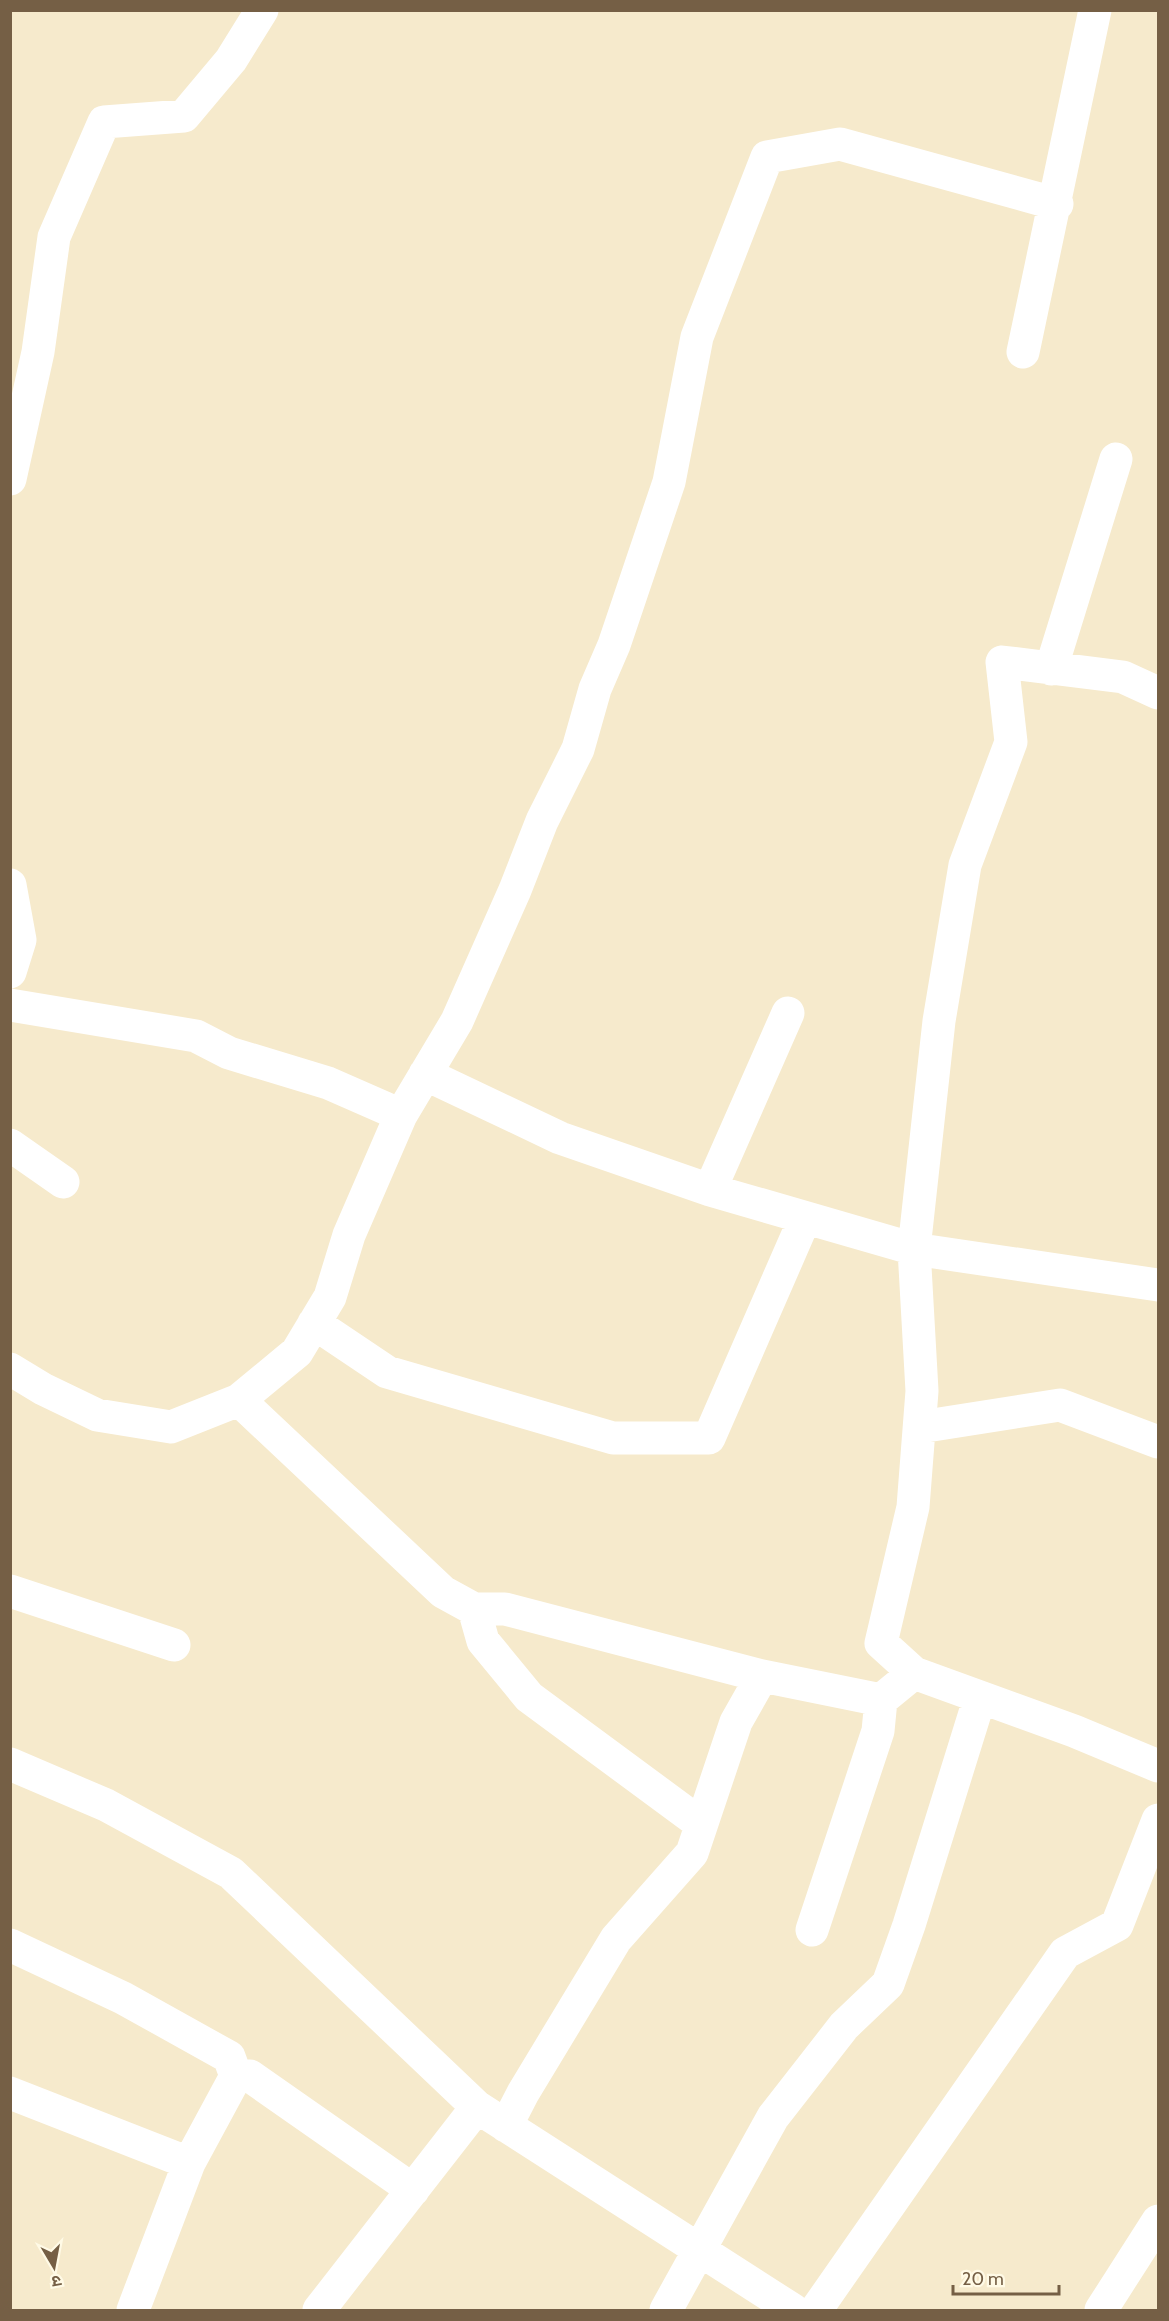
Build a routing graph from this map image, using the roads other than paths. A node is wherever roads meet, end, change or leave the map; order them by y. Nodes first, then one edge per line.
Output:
1 (262, 10) edge
2 (1095, 10) edge
3 (1057, 204) junction
4 (1023, 352) dead end
5 (1116, 459) dead end
6 (10, 479) edge
7 (1051, 669) junction
8 (1158, 693) edge
9 (10, 885) edge
10 (10, 972) edge
11 (10, 1005) edge
12 (788, 1013) dead end
13 (425, 1074) junction
14 (401, 1115) junction
15 (10, 1145) edge
16 (63, 1182) dead end
17 (710, 1190) junction
18 (805, 1218) junction
19 (914, 1249) junction
20 (1158, 1285) edge
21 (314, 1323) junction
22 (10, 1369) edge
23 (239, 1400) junction
24 (920, 1426) junction
25 (1158, 1442) edge
26 (10, 1591) edge
27 (474, 1609) junction
28 (174, 1645) dead end
29 (914, 1673) junction
30 (762, 1676) junction
31 (980, 1697) junction
32 (881, 1700) junction
33 (10, 1764) edge
34 (1158, 1766) edge
35 (1158, 1820) edge
36 (701, 1824) junction
37 (812, 1930) dead end
38 (10, 1945) edge
39 (236, 2076) junction
40 (10, 2093) edge
41 (477, 2107) junction
42 (506, 2126) junction
43 (189, 2163) junction
44 (413, 2190) junction
45 (1158, 2221) edge
46 (698, 2249) junction
47 (133, 2310) edge
48 (319, 2310) edge
49 (666, 2310) edge
50 (793, 2310) edge
51 (816, 2310) edge
52 (1101, 2310) edge

1 - 6 street
2 - 3 street
3 - 4 street
3 - 13 street
5 - 7 street
7 - 8 street
7 - 19 street
9 - 10 street
11 - 14 street
12 - 17 street
13 - 14 street
13 - 17 street
14 - 21 street
15 - 16 street
17 - 18 street
18 - 19 street
18 - 21 street
19 - 20 street
19 - 24 street
21 - 23 street
22 - 23 street
23 - 27 street
24 - 25 street
24 - 29 street
26 - 28 street
27 - 30 street
27 - 36 street
29 - 31 street
29 - 32 street
30 - 32 street
30 - 36 street
31 - 34 street
31 - 46 street
32 - 37 street
33 - 41 street
35 - 51 street
36 - 42 street
38 - 39 street
39 - 43 street
39 - 44 street
40 - 43 street
41 - 42 street
41 - 44 street
42 - 46 street
43 - 47 street
44 - 48 street
45 - 52 street
46 - 49 street
46 - 50 street

